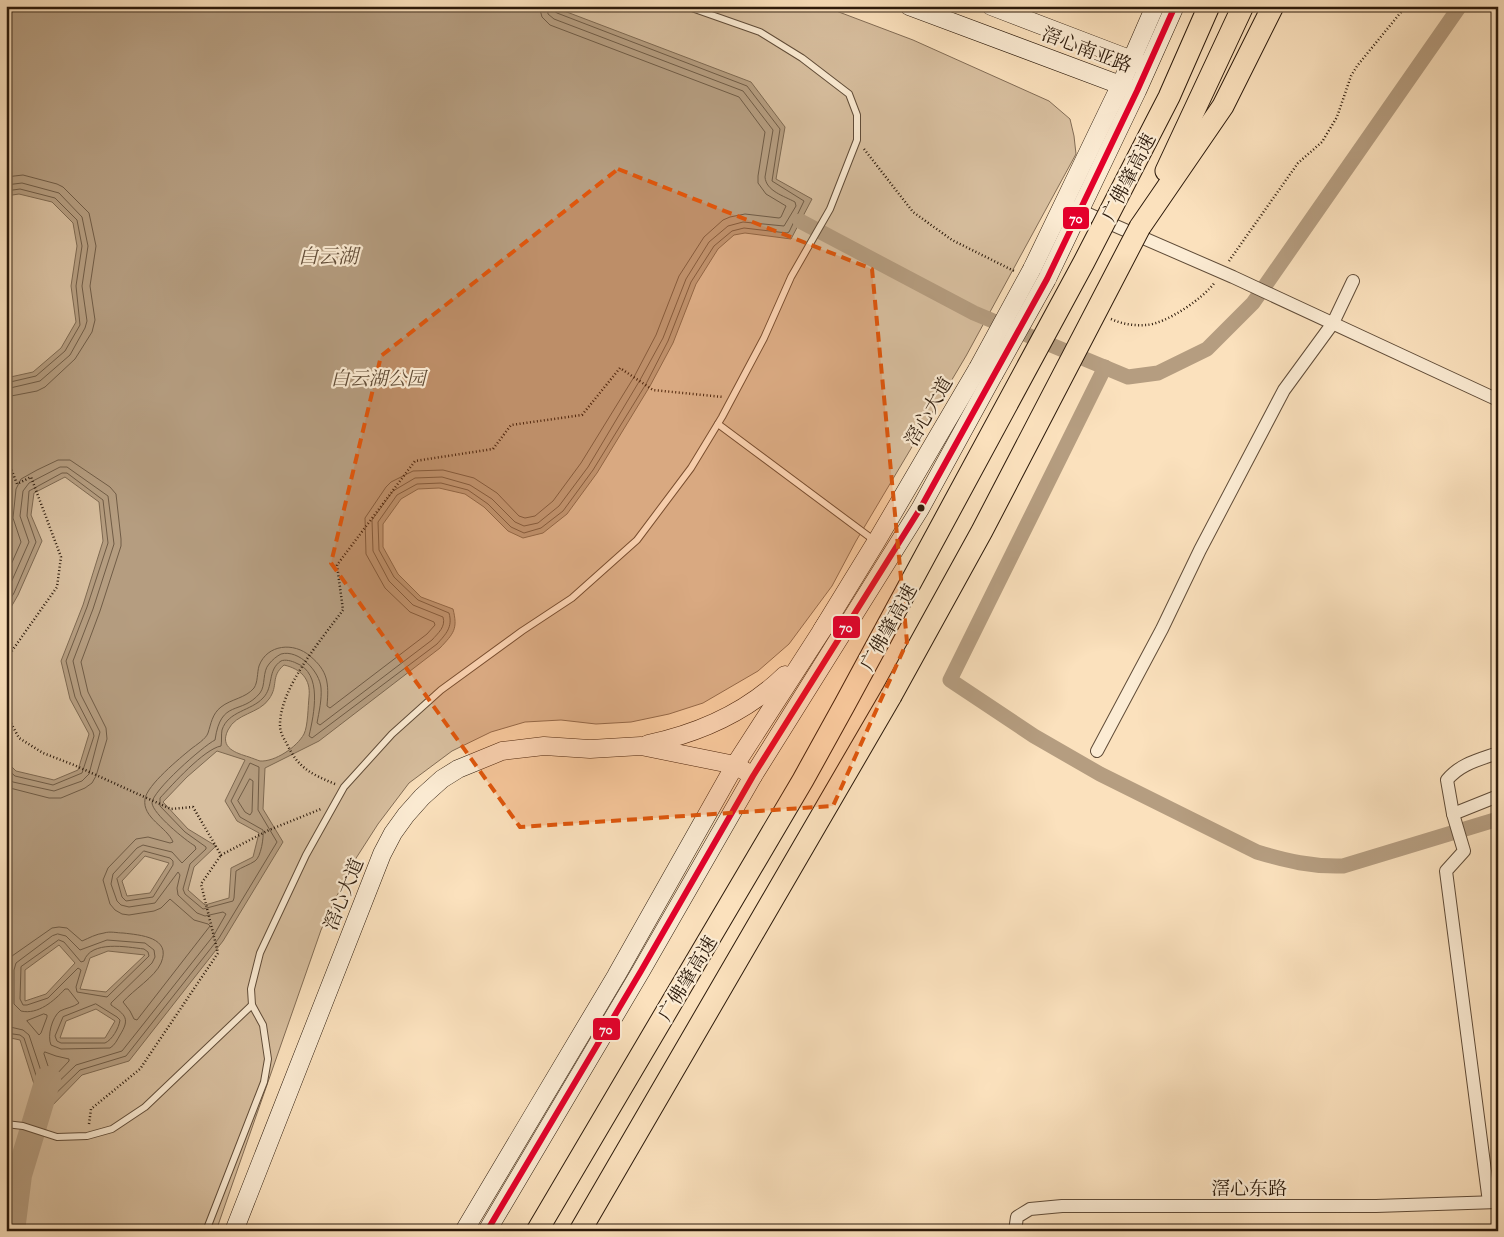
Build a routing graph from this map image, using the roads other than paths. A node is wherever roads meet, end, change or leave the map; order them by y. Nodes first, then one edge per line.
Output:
1 (686, 6) edge
2 (909, 6) edge
3 (991, 6) edge
4 (1155, 6) edge
5 (1175, 6) edge
6 (1208, 6) edge
7 (1242, 6) edge
8 (1273, 6) edge
9 (1131, 60) junction
10 (1148, 66) junction
11 (1129, 88) junction
12 (1072, 207) junction
13 (1140, 227) junction
14 (1040, 274) junction
15 (1353, 281) dead end
16 (1333, 322) junction
17 (1498, 400) edge
18 (718, 424) junction
19 (876, 542) junction
20 (828, 621) junction
21 (844, 631) junction
22 (641, 746) junction
23 (1097, 751) dead end
24 (1498, 753) edge
25 (735, 765) junction
26 (754, 776) junction
27 (1498, 796) edge
28 (1453, 814) junction
29 (252, 1005) junction
30 (6, 1124) edge
31 (1493, 1202) edge
32 (206, 1231) edge
33 (234, 1231) edge
34 (464, 1231) edge
35 (487, 1231) edge
36 (537, 1231) edge
37 (580, 1231) edge
38 (1015, 1231) edge

1 - 18 lane
2 - 11 street, 滘心南亚路
3 - 9 street, 滘心南亚路
4 - 9 street, 滘心大道
5 - 10 street, 滘心大道
6 - 36 highway, 广佛肇高速, bridge
7 - 13 highway, 广佛肇高速
8 - 13 highway
9 - 10 street, 滘心南亚路
9 - 11 street, 滘心大道
10 - 11 street, 滘心大道
11 - 12 street, 滘心大道
12 - 14 street, 滘心大道
12 - 16 street
13 - 37 highway, 广佛肇高速, bridge
14 - 19 street, 滘心大道, bridge
14 - 21 street, 滘心大道, bridge
15 - 16 street
16 - 17 street
16 - 23 street
18 - 19 lane
18 - 29 lane
19 - 20 street, 滘心大道
20 - 21 lane
20 - 22 street, 滘心大道
20 - 25 street
21 - 26 street, 滘心大道
22 - 25 street, 滘心大道
22 - 33 street, 滘心大道
24 - 28 street
25 - 26 street, 滘心大道
25 - 34 street
26 - 35 street, 滘心大道
27 - 28 street
28 - 31 street
29 - 30 lane
29 - 32 lane
31 - 38 street, 滘心东路

